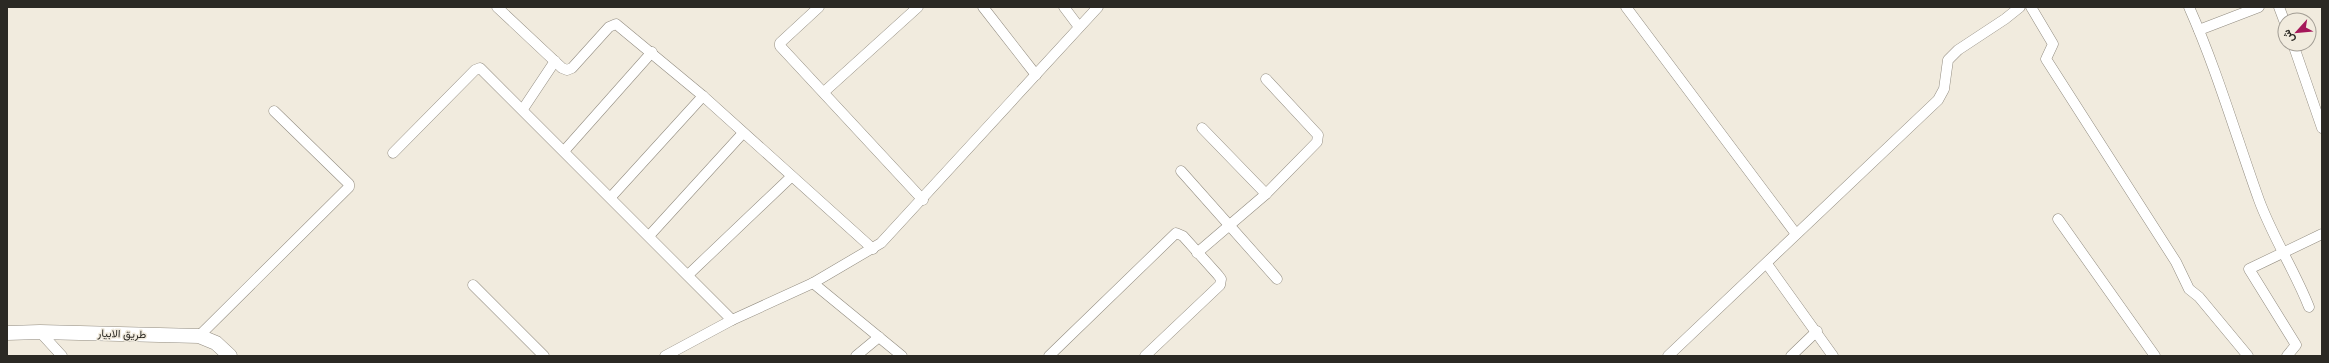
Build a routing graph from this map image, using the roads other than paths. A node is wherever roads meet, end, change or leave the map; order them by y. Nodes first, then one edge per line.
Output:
1 (497, 7) edge
2 (819, 7) edge
3 (918, 7) edge
4 (983, 7) edge
5 (1064, 7) edge
6 (1098, 7) edge
7 (1626, 7) edge
8 (2020, 7) edge
9 (2031, 7) edge
10 (2189, 7) edge
11 (2259, 7) edge
12 (1079, 27) junction
13 (2199, 30) junction
14 (652, 52) junction
15 (2296, 52) edge
16 (555, 61) junction
17 (1036, 75) junction
18 (1266, 79) dead end
19 (824, 92) junction
20 (703, 96) junction
21 (523, 109) junction
22 (274, 111) dead end
23 (1202, 128) dead end
24 (2322, 128) edge
25 (743, 133) junction
26 (565, 150) junction
27 (393, 153) dead end
28 (1181, 171) dead end
29 (791, 177) junction
30 (1266, 194) junction
31 (611, 197) junction
32 (922, 200) junction
33 (2058, 219) dead end
34 (1229, 224) junction
35 (1796, 234) junction
36 (2322, 234) edge
37 (649, 236) junction
38 (873, 250) junction
39 (1197, 253) junction
40 (2282, 253) junction
41 (1767, 264) junction
42 (688, 275) junction
43 (1277, 279) dead end
44 (813, 283) junction
45 (473, 285) dead end
46 (2309, 307) dead end
47 (732, 320) junction
48 (1817, 331) junction
49 (40, 332) junction
50 (7, 333) edge
51 (199, 336) junction
52 (879, 337) junction
53 (62, 356) edge
54 (230, 356) edge
55 (544, 356) edge
56 (665, 356) edge
57 (856, 356) edge
58 (902, 356) edge
59 (1049, 356) edge
60 (1145, 356) edge
61 (1668, 356) edge
62 (1791, 356) edge
63 (1833, 356) edge
64 (2155, 356) edge
65 (2248, 356) edge
66 (2287, 356) edge

1 - 16 street
2 - 19 street
3 - 19 street
4 - 17 street
5 - 12 street
6 - 12 street
7 - 35 street
8 - 35 street
9 - 65 street
10 - 13 street
11 - 13 street
12 - 17 street
13 - 40 street
14 - 16 street
14 - 20 street
14 - 26 street
15 - 24 street
16 - 21 street
17 - 32 street
18 - 30 street
19 - 32 street
20 - 25 street
20 - 31 street
21 - 26 street
21 - 27 street
22 - 51 street
23 - 30 street
25 - 29 street
25 - 37 street
26 - 31 street
28 - 34 street
29 - 38 street
29 - 42 street
30 - 34 street
31 - 37 street
32 - 38 street
33 - 64 street
34 - 39 street
34 - 43 street
35 - 41 street
36 - 40 street
37 - 42 street
38 - 44 street
39 - 59 street
39 - 60 street
40 - 46 street
40 - 66 street
41 - 48 street
41 - 61 street
42 - 47 street
44 - 47 street
44 - 52 street
45 - 55 street
47 - 56 street
48 - 62 street
48 - 63 street
49 - 50 main road, طريق الابيار
49 - 51 main road, طريق الابيار
49 - 53 street
51 - 54 main road, طريق الابيار
52 - 57 street
52 - 58 street

